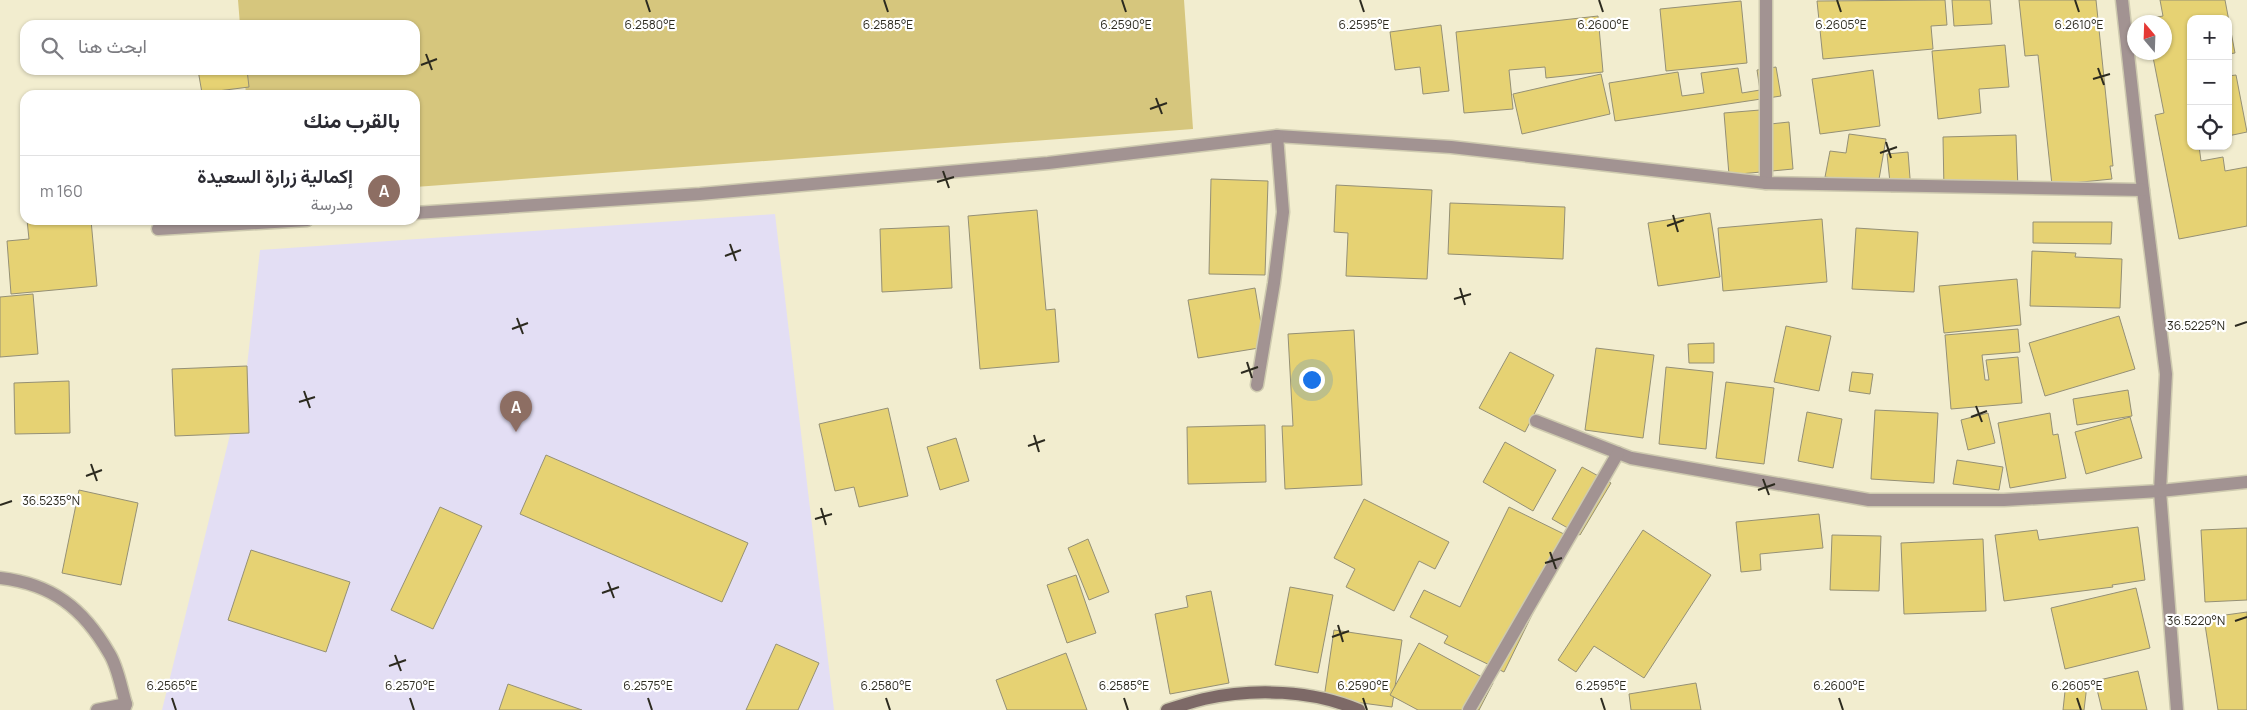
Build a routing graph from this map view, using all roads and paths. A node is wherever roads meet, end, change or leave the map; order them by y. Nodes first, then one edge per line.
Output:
1 (1766, 0) edge
2 (2122, 0) edge
3 (1276, 136) junction
4 (1766, 183) junction
5 (2143, 190) junction
6 (420, 213) edge
7 (225, 225) edge
8 (158, 229) dead end
9 (1256, 385) dead end
10 (1536, 421) dead end
11 (1618, 453) junction
12 (2247, 482) edge
13 (2160, 491) junction
14 (0, 578) edge
15 (125, 707) edge
16 (97, 710) edge
17 (1167, 710) edge
18 (1359, 710) edge
19 (1469, 710) edge
20 (2177, 710) edge

1 - 4 street
2 - 5 street
3 - 4 street
3 - 6 street
3 - 9 street
4 - 5 street
5 - 13 street
7 - 8 street
10 - 11 street
11 - 13 street
11 - 19 street
12 - 13 street
13 - 20 street
14 - 15 street
15 - 16 street
17 - 18 main road

